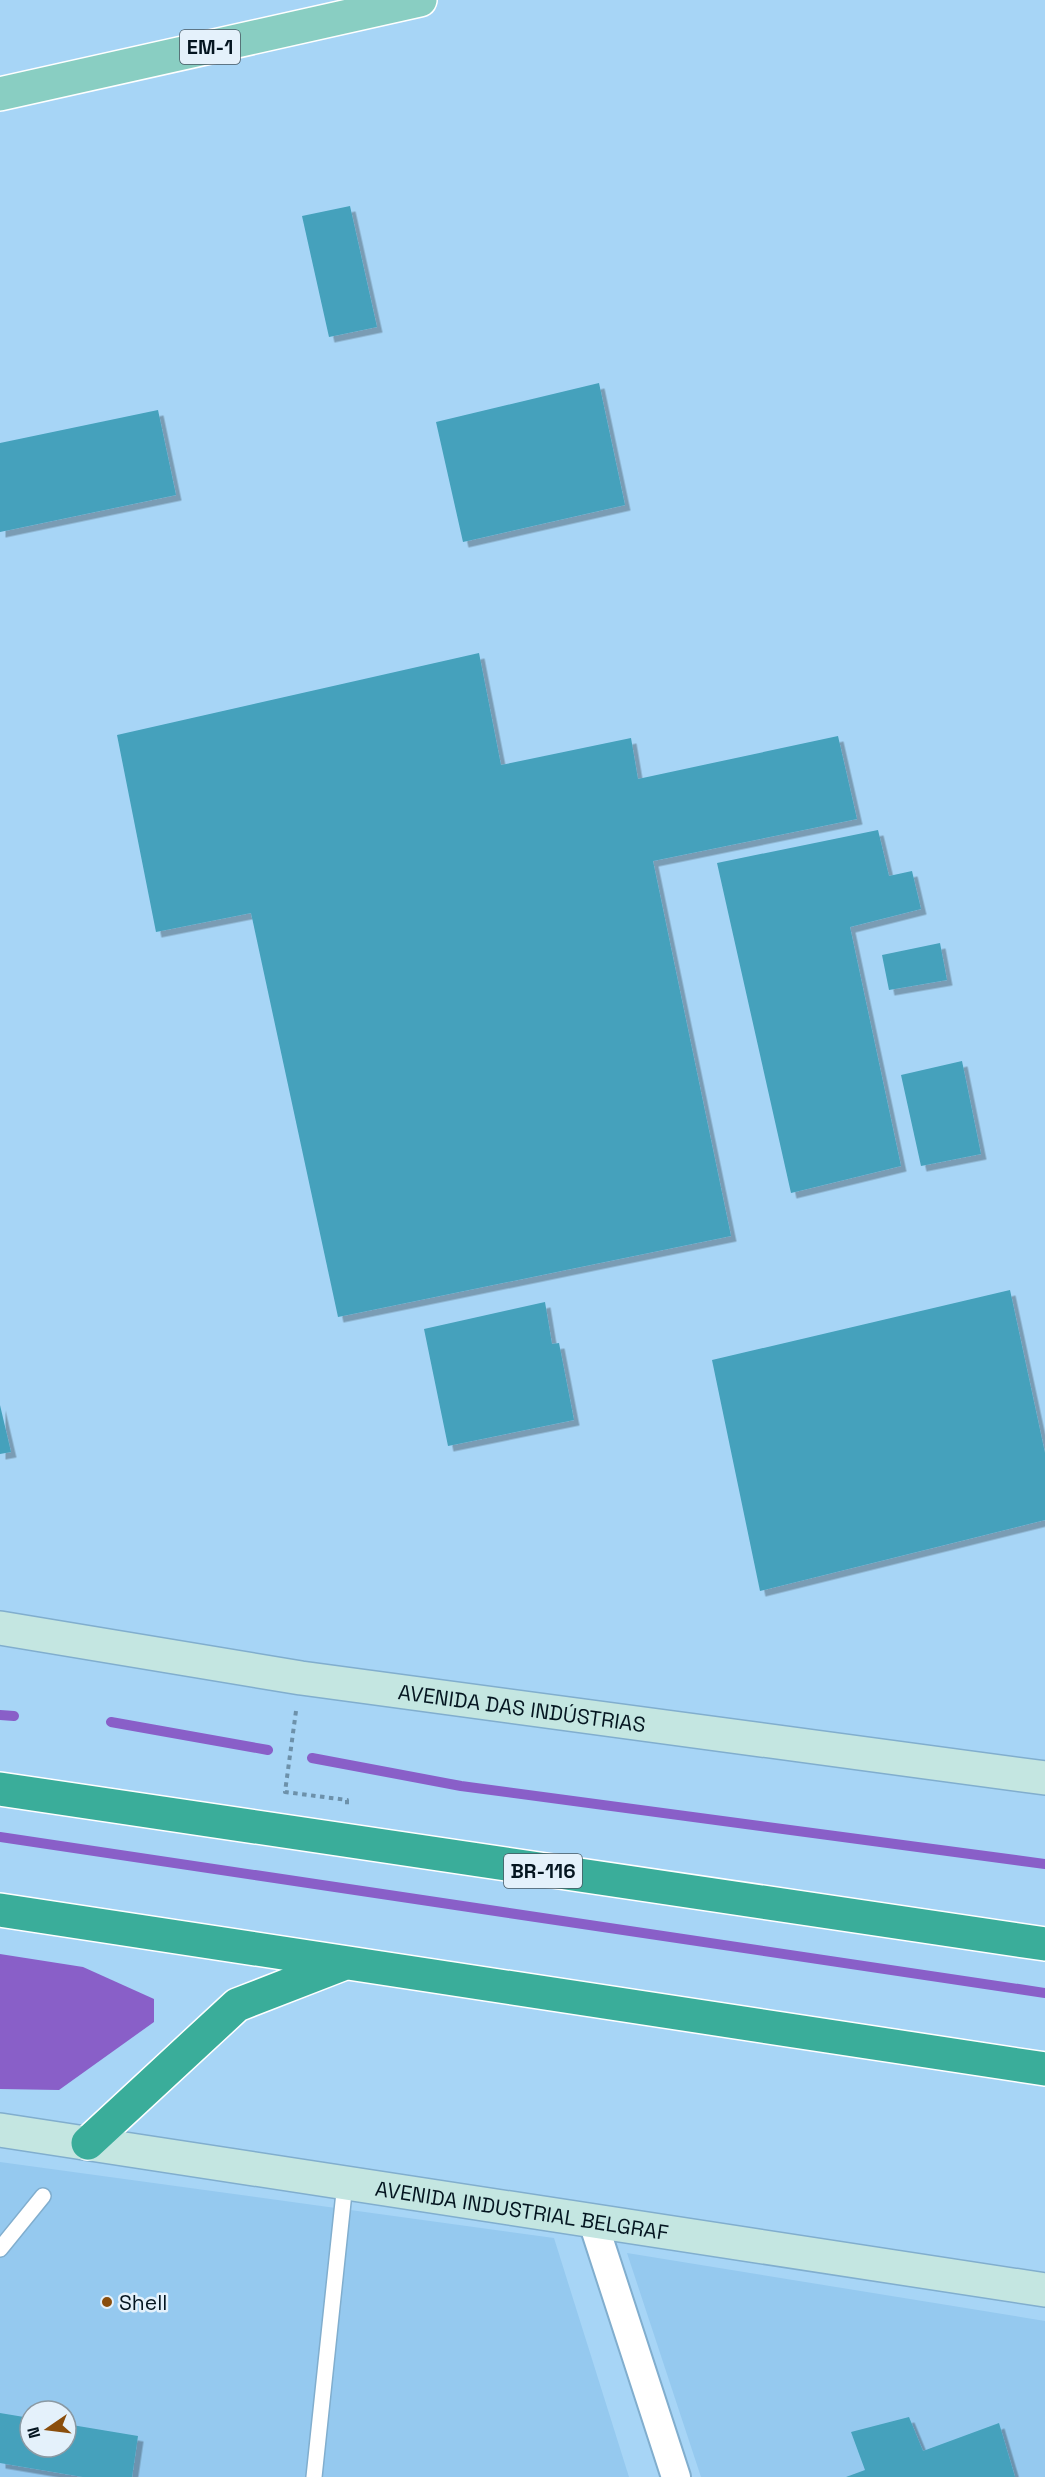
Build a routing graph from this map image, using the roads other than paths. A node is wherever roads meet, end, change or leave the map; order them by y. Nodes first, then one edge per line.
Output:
1 (420, 0) edge
2 (0, 94) edge
3 (0, 1628) edge
4 (1045, 1778) edge
5 (0, 1789) edge
6 (0, 1910) edge
7 (1045, 1944) edge
8 (346, 1963) junction
9 (1045, 2069) edge
10 (0, 2130) edge
11 (88, 2144) junction
12 (345, 2183) junction
13 (43, 2196) dead end
14 (593, 2222) junction
15 (0, 2249) edge
16 (1045, 2290) edge
17 (314, 2477) edge
18 (676, 2477) edge

1 - 2 main road, EM-1
3 - 4 main road, AVENIDA DAS INDÚSTRIAS
5 - 7 highway, BR-116
6 - 8 highway
8 - 9 highway
8 - 11 highway
10 - 11 main road, AVENIDA INDUSTRIAL BELGRAF
11 - 12 main road, AVENIDA INDUSTRIAL BELGRAF
12 - 14 main road, AVENIDA INDUSTRIAL BELGRAF
12 - 17 lane
13 - 15 lane
14 - 16 main road, AVENIDA INDUSTRIAL BELGRAF
14 - 18 street

